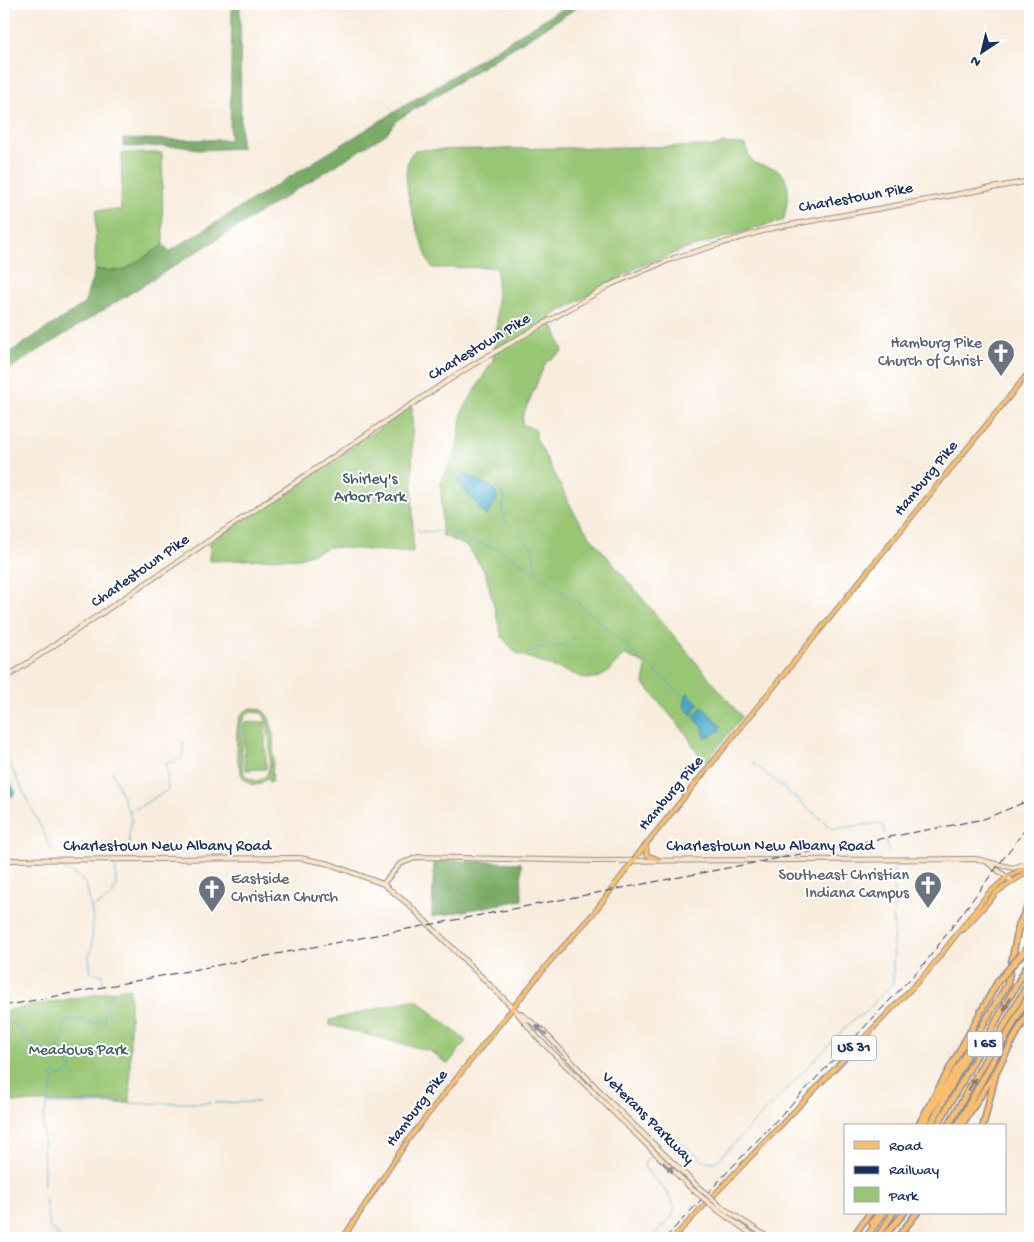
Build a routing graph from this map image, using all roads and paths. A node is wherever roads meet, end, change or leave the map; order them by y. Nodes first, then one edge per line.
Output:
1 (1030, 181) edge
2 (1030, 372) edge
3 (4, 679) edge
4 (646, 845) junction
5 (4, 860) edge
6 (634, 860) junction
7 (659, 860) junction
8 (987, 862) junction
9 (330, 864) joint
10 (1030, 868) edge
11 (1007, 877) junction
12 (1012, 880) junction
13 (382, 884) junction
14 (1030, 903) edge
15 (959, 933) junction
16 (1030, 943) edge
17 (1030, 961) edge
18 (1030, 980) edge
19 (1030, 993) edge
20 (514, 1009) junction
21 (992, 1009) junction
22 (1030, 1009) edge
23 (997, 1070) junction
24 (921, 1124) edge
25 (921, 1124) edge
26 (931, 1124) edge
27 (938, 1124) edge
28 (949, 1124) edge
29 (958, 1124) edge
30 (962, 1124) edge
31 (983, 1124) edge
32 (721, 1210) junction
33 (869, 1214) edge
34 (878, 1214) edge
35 (882, 1214) edge
36 (892, 1214) edge
37 (903, 1214) edge
38 (916, 1214) edge
39 (759, 1232) junction
40 (343, 1238) edge
41 (673, 1238) edge
42 (756, 1238) edge
43 (769, 1238) edge
44 (852, 1238) edge
45 (865, 1238) edge
46 (876, 1238) edge
47 (883, 1238) edge
48 (897, 1238) edge

1 - 3 main road, Charlestown Pike
2 - 4 main road, Hamburg Pike
4 - 6 main road, Hamburg Pike
4 - 7 main road
5 - 9 main road, Charlestown New Albany Road
6 - 7 main road, Charlestown New Albany Road
6 - 13 main road, Charlestown New Albany Road
6 - 20 main road, Hamburg Pike
7 - 8 main road, Charlestown New Albany Road
8 - 10 main road, Charlestown New Albany Road
8 - 11 main road, Charlestown New Albany Road
9 - 13 main road, Veterans Parkway
10 - 11 main road, US 31
10 - 12 main road, US 31
11 - 12 main road, Charlestown New Albany Road
11 - 15 main road, US 31
12 - 15 main road, US 31
13 - 20 main road, Veterans Parkway
14 - 21 highway
15 - 41 main road, US 31
16 - 25 highway, bridge
17 -> 27 highway, I 65
28 -> 18 highway, I 65
19 - 29 highway
32 -> 20 main road, Veterans Parkway, bridge
20 -> 32 main road, Veterans Parkway, bridge
20 - 40 main road, Hamburg Pike
21 - 24 highway
21 - 26 highway
22 - 23 highway
23 - 30 highway
23 - 31 highway
32 - 39 main road, Veterans Parkway
32 - 42 main road, Veterans Parkway
33 - 44 highway
34 - 45 highway
35 - 45 highway
36 - 46 highway
37 - 47 highway
38 - 48 highway
39 - 42 main road
39 - 43 main road, Veterans Parkway

